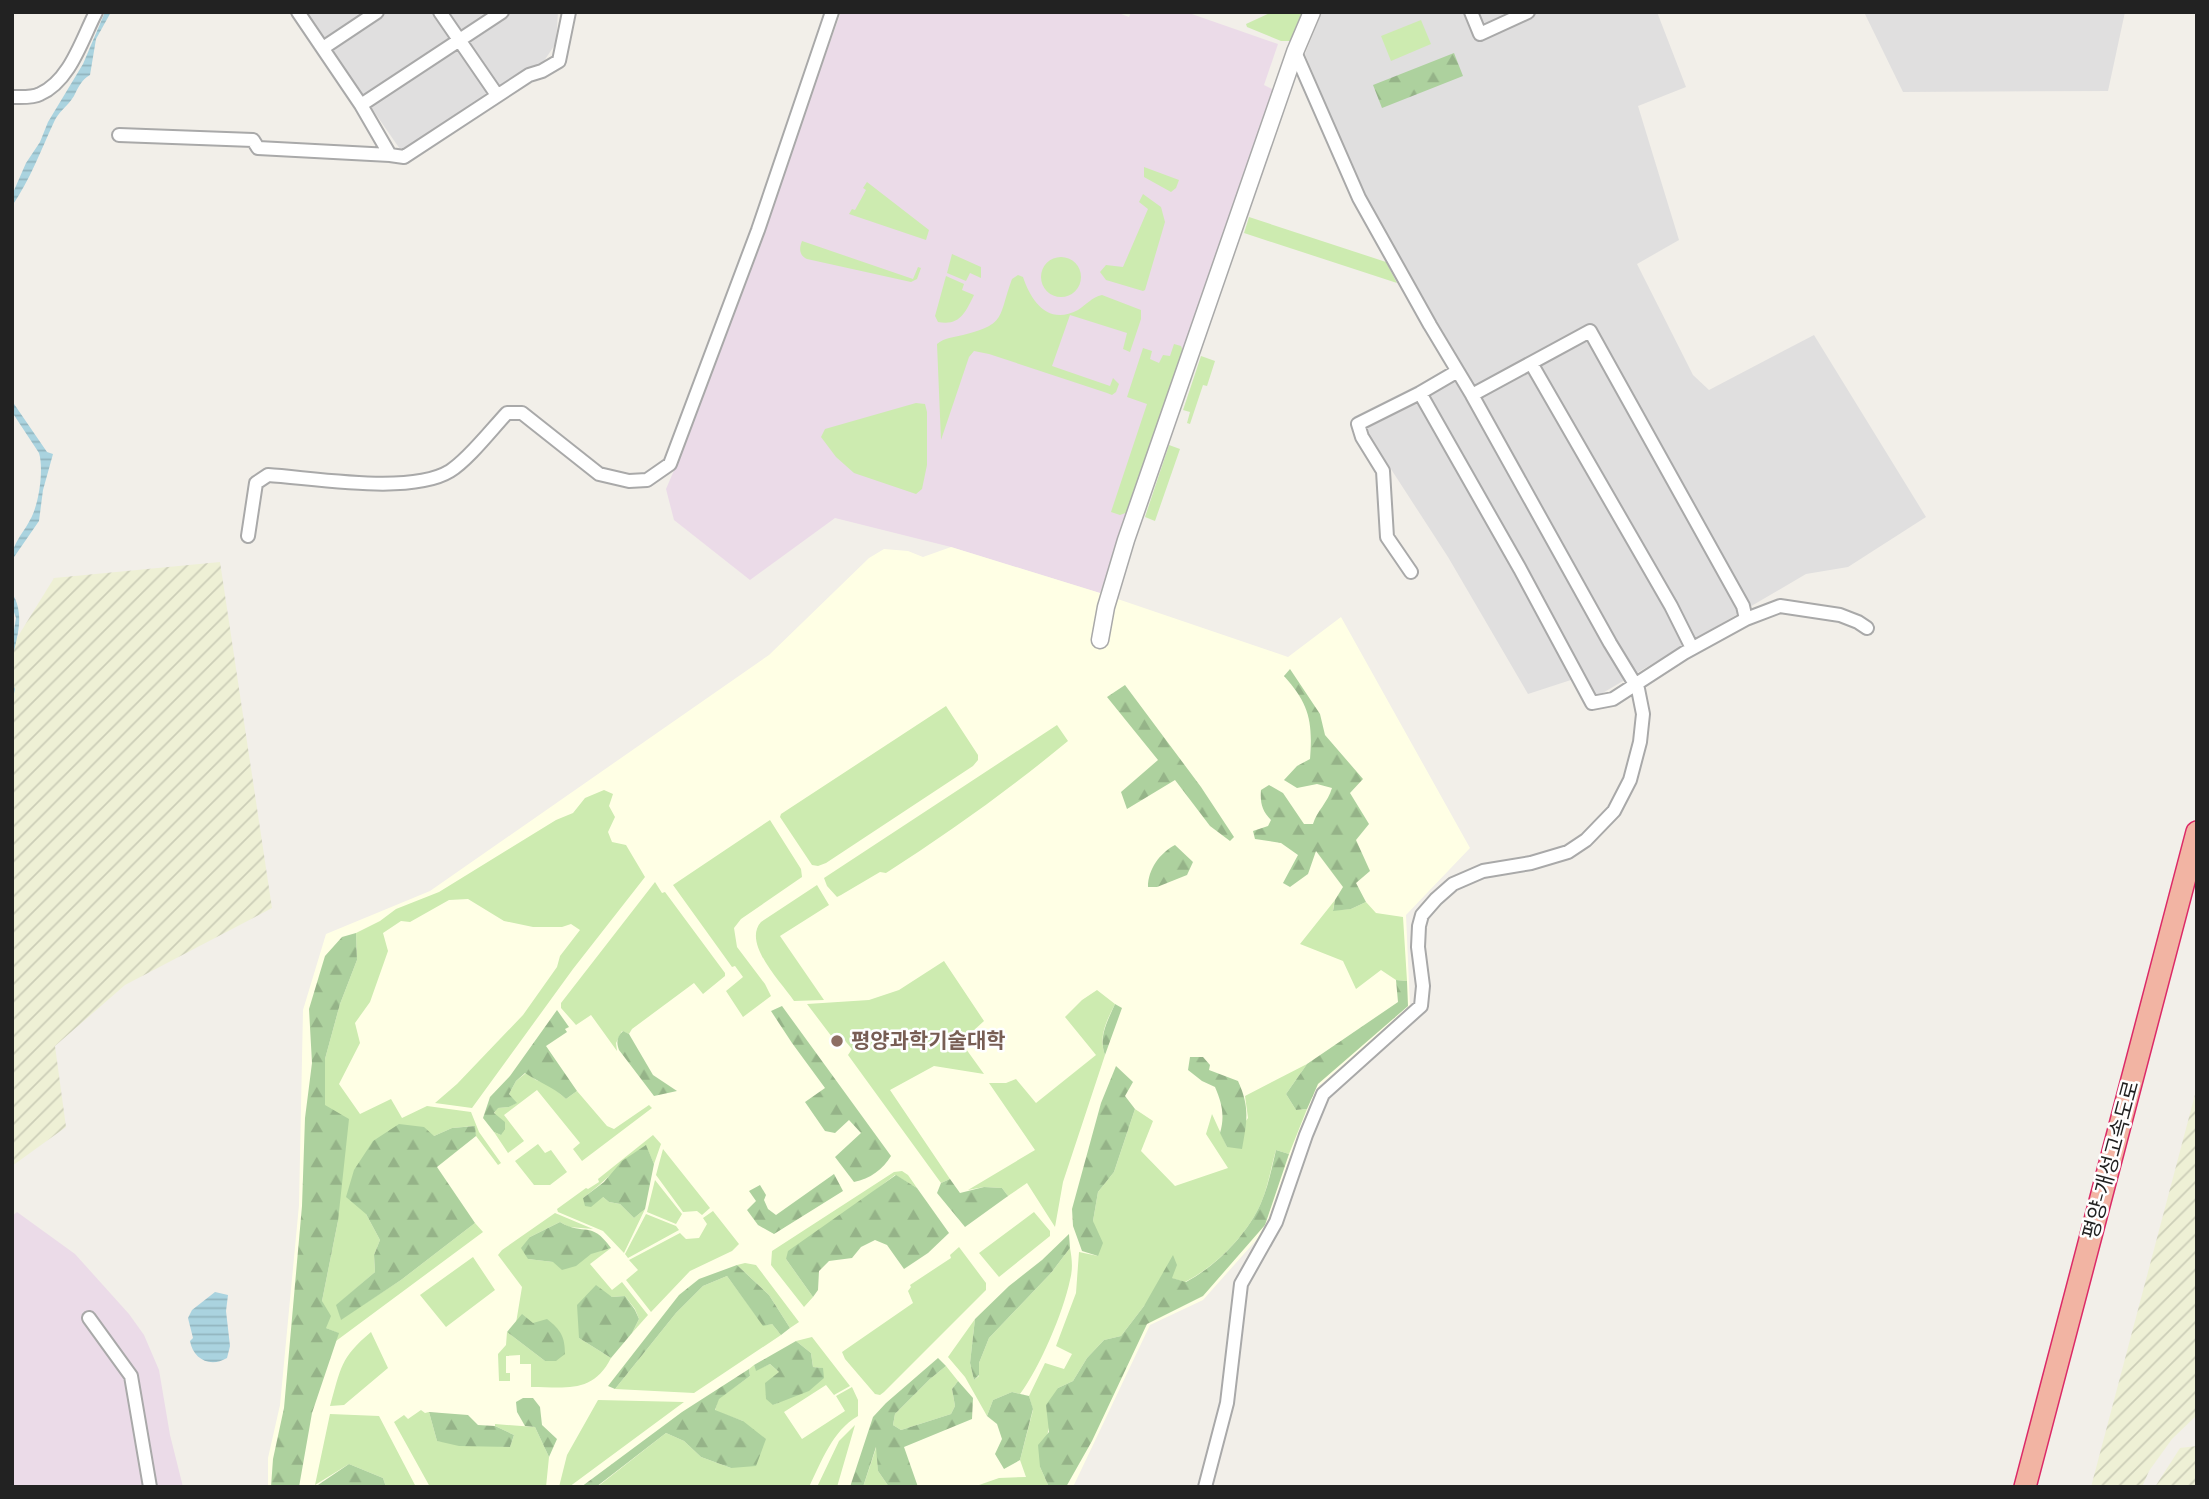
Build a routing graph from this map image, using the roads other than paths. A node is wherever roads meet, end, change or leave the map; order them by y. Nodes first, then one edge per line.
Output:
1 (96, 12) edge
2 (298, 12) edge
3 (377, 12) edge
4 (440, 12) edge
5 (502, 12) edge
6 (569, 12) edge
7 (832, 12) edge
8 (1312, 12) edge
9 (1471, 12) edge
10 (1528, 12) edge
11 (458, 40) junction
12 (323, 48) junction
13 (1296, 52) junction
14 (497, 95) junction
15 (12, 97) edge
16 (361, 105) junction
17 (119, 135) dead end
18 (390, 155) junction
19 (1531, 363) junction
20 (1456, 372) junction
21 (1420, 393) junction
22 (1472, 395) junction
23 (248, 536) dead end
24 (1411, 572) dead end
25 (1746, 619) junction
26 (1867, 628) dead end
27 (1100, 640) dead end
28 (1692, 649) junction
29 (1635, 685) junction
30 (2197, 832) edge
31 (2197, 890) edge
32 (89, 1318) dead end
33 (150, 1487) edge
34 (1205, 1487) edge
35 (2025, 1487) edge
36 (2038, 1487) edge

1 - 15 street
2 - 12 street
3 - 12 street
4 - 11 street
5 - 11 street
6 - 14 street
7 - 23 street
8 - 13 street
9 - 10 street
11 - 14 street
11 - 16 street
12 - 16 street
13 - 20 street
13 - 27 street
14 - 18 street
16 - 18 street
17 - 18 street
19 - 22 street
19 - 25 street
19 - 28 street
20 - 21 street
20 - 22 street
21 - 24 street
21 - 29 street
22 - 29 street
25 - 26 street
25 - 28 street
28 - 29 street
29 - 34 street
30 - 35 highway, 평양-개성고속도로
31 - 36 highway, 평양-개성고속도로
32 - 33 street

